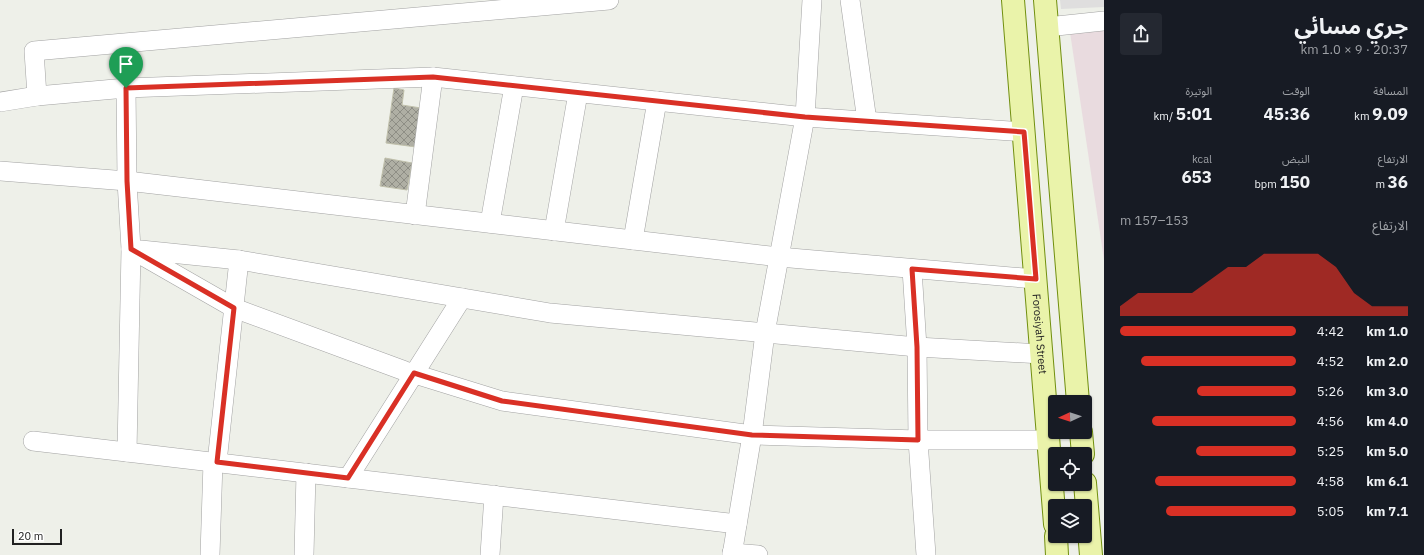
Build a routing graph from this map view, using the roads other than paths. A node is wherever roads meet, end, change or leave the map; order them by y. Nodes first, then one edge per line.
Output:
1 (609, 0) edge
2 (812, 0) edge
3 (850, 0) edge
4 (1013, 0) edge
5 (1045, 0) edge
6 (1104, 21) edge
7 (1047, 27) junction
8 (433, 77) junction
9 (514, 86) junction
10 (126, 88) junction
11 (578, 93) junction
12 (36, 96) junction
13 (657, 101) junction
14 (0, 102) edge
15 (805, 117) junction
16 (867, 122) junction
17 (1024, 132) junction
18 (0, 171) edge
19 (127, 181) junction
20 (415, 215) junction
21 (490, 223) junction
22 (554, 231) junction
23 (633, 240) junction
24 (131, 249) junction
25 (779, 257) junction
26 (239, 260) junction
27 (912, 269) junction
28 (1036, 279) junction
29 (462, 298) junction
30 (234, 308) junction
31 (765, 333) junction
32 (917, 347) junction
33 (1041, 354) junction
34 (414, 373) junction
35 (1077, 395) edge
36 (752, 435) junction
37 (918, 440) junction
38 (1048, 440) junction
39 (33, 441) dead end
40 (127, 452) junction
41 (215, 462) junction
42 (306, 473) junction
43 (348, 478) junction
44 (1086, 491) edge
45 (494, 496) junction
46 (1053, 499) edge
47 (737, 524) junction
48 (1057, 543) edge
49 (732, 554) edge
50 (210, 555) edge
51 (304, 555) edge
52 (490, 555) edge
53 (758, 555) edge
54 (926, 555) edge
55 (1058, 555) edge
56 (1091, 555) edge

1 - 12 street
2 - 15 street
3 - 16 street
4 - 17 main road, Forosiyah Street
5 - 7 main road
6 - 7 street
7 - 35 main road
8 - 9 street
8 - 10 street
8 - 20 street
9 - 11 street
9 - 21 street
10 - 12 street
10 - 19 street
11 - 13 street
11 - 22 street
12 - 14 street
13 - 15 street
13 - 23 street
15 - 16 street
15 - 25 street
16 - 17 street
17 - 28 main road, Forosiyah Street
18 - 19 street
19 - 20 street
19 - 24 street
20 - 21 street
21 - 22 street
22 - 23 street
23 - 25 street
24 - 26 street
24 - 30 street
24 - 40 street
25 - 27 street
25 - 31 street
26 - 29 street
26 - 30 street
27 - 28 street
27 - 32 street
28 - 33 main road, Forosiyah Street
29 - 31 street
29 - 34 street
30 - 34 street
30 - 41 street
31 - 32 street
31 - 36 street
32 - 33 street
32 - 37 street
33 - 38 main road, Forosiyah Street
34 - 36 street
34 - 43 street
36 - 37 street
36 - 47 street
37 - 38 street
37 - 54 street
38 - 46 main road, Forosiyah Street
39 - 40 street
40 - 41 street
41 - 42 street
41 - 50 street
42 - 43 street
42 - 51 street
43 - 45 street
44 - 56 main road
45 - 47 street
45 - 52 street
47 - 49 street
48 - 55 main road
49 - 53 street

